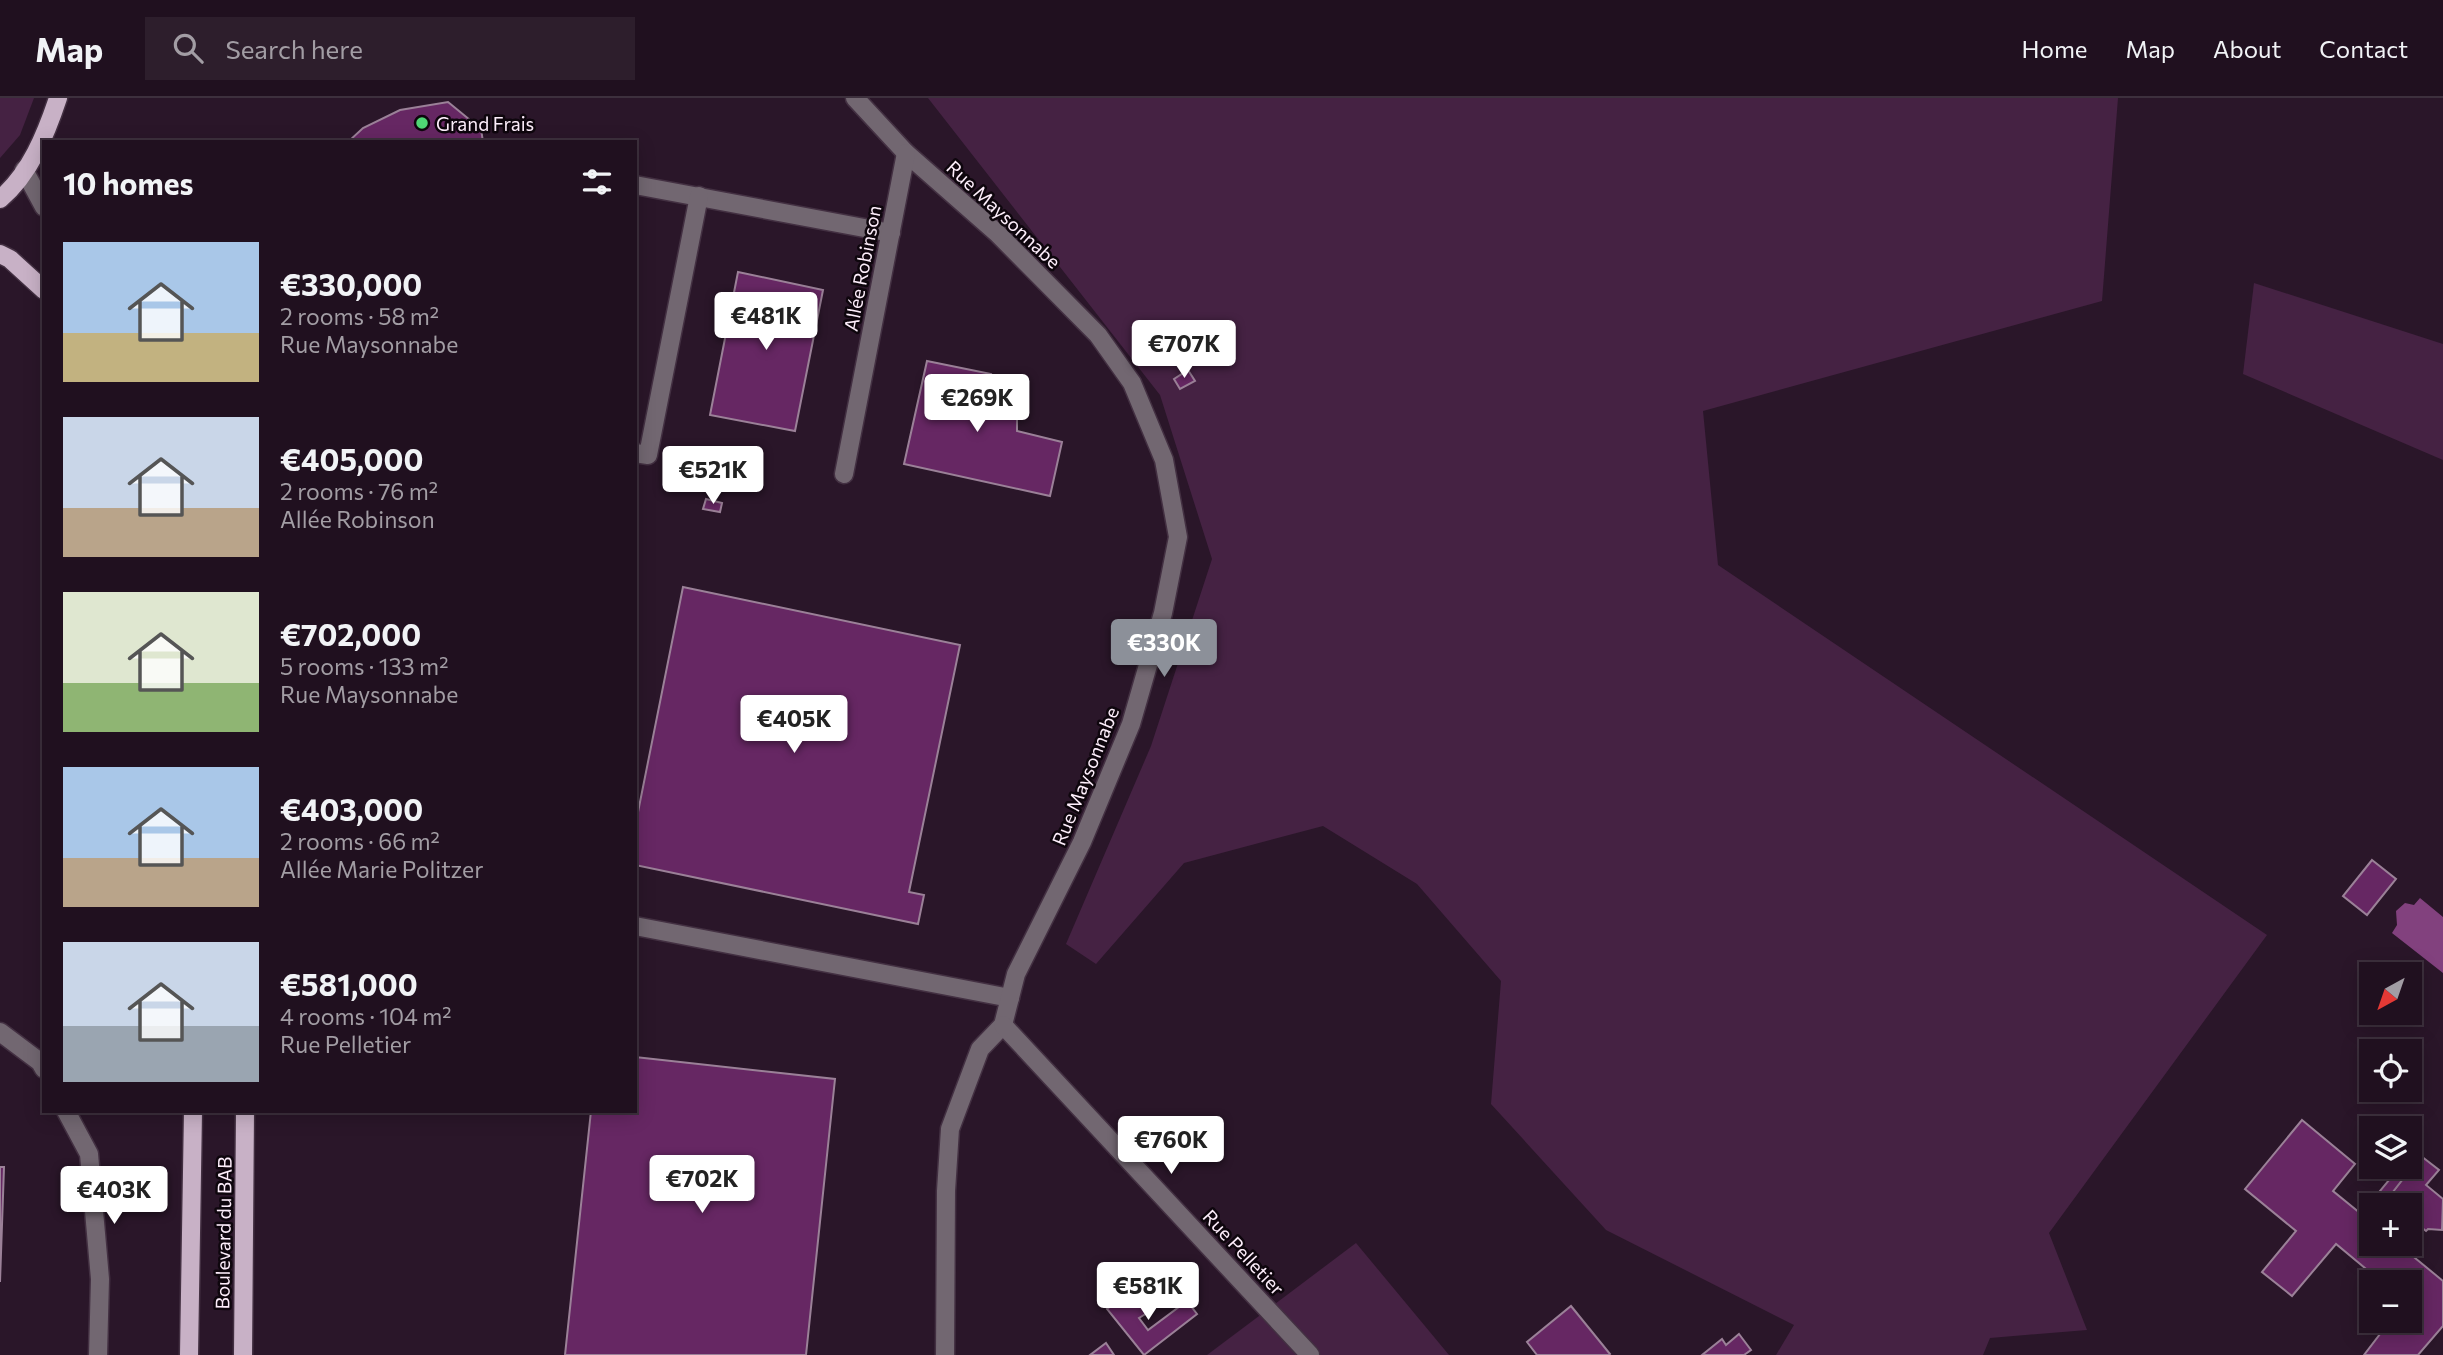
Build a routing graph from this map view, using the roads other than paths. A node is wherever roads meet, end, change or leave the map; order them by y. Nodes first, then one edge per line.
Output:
1 (58, 98) edge
2 (855, 98) edge
3 (45, 140) edge
4 (42, 145) edge
5 (906, 153) junction
6 (24, 170) junction
7 (637, 186) edge
8 (699, 196) junction
9 (0, 199) edge
10 (42, 203) edge
11 (891, 233) junction
12 (0, 254) edge
13 (42, 288) edge
14 (637, 453) edge
15 (844, 474) dead end
16 (637, 926) edge
17 (1010, 998) junction
18 (1003, 1025) junction
19 (0, 1031) edge
20 (42, 1066) edge
21 (67, 1113) edge
22 (193, 1113) edge
23 (245, 1113) edge
24 (98, 1355) edge
25 (189, 1355) edge
26 (243, 1355) edge
27 (945, 1355) edge
28 (1310, 1355) edge

1 - 3 main road
2 - 5 street, Rue Maysonnabe
4 - 6 main road
5 - 11 street, Allée Robinson
5 - 17 street, Rue Maysonnabe
6 - 9 main road
6 - 10 street
7 - 8 street
8 - 11 street
8 - 14 street
11 - 15 street, Allée Robinson
12 - 13 main road
16 - 17 street
17 - 18 street, Rue Maysonnabe
18 - 27 street, Rue Maysonnabe
18 - 28 street, Rue Pelletier
19 - 20 street
21 - 24 street
22 - 25 main road, Boulevard du BAB
23 - 26 main road, Boulevard du BAB

